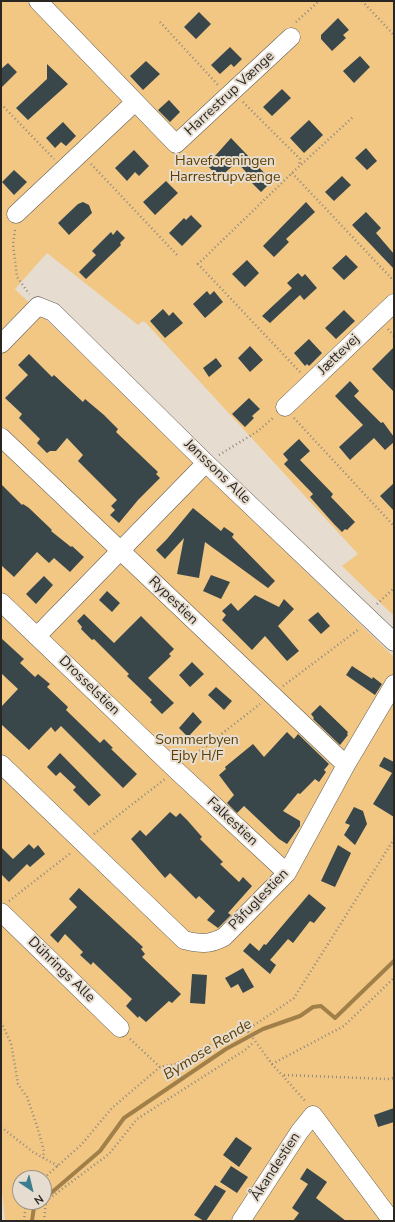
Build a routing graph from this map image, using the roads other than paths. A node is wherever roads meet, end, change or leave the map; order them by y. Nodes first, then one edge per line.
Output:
1 (38, 1) edge
2 (291, 37) road end
3 (135, 102) junction
4 (16, 214) road end
5 (394, 303) edge
6 (1, 344) edge
7 (285, 407) road end
8 (1, 437) edge
9 (208, 464) junction
10 (120, 550) junction
11 (1, 602) edge
12 (36, 636) junction
13 (394, 642) edge
14 (394, 684) edge
15 (1, 764) edge
16 (346, 765) junction
17 (176, 770) joint
18 (287, 873) junction
19 (1, 912) edge
20 (120, 1028) road end
21 (241, 1221) edge
22 (392, 1221) edge

1 - 3 street, Harrestrup Vænge
2 - 3 street, Harrestrup Vænge
3 - 4 street
5 - 7 street, Jættevej
6 - 9 street, Jønssons Alle
8 - 10 street, Rypestien
9 - 10 street
9 - 13 street, Jønssons Alle
10 - 12 street
10 - 16 street, Rypestien
11 - 12 street, Drosselstien
12 - 17 street, Drosselstien
14 - 16 street, Påfuglestien
15 - 18 street, Påfuglestien
16 - 18 street, Påfuglestien
17 - 18 street, Falkestien
19 - 20 street, Dührings Alle
21 - 22 street, Åkandestien

